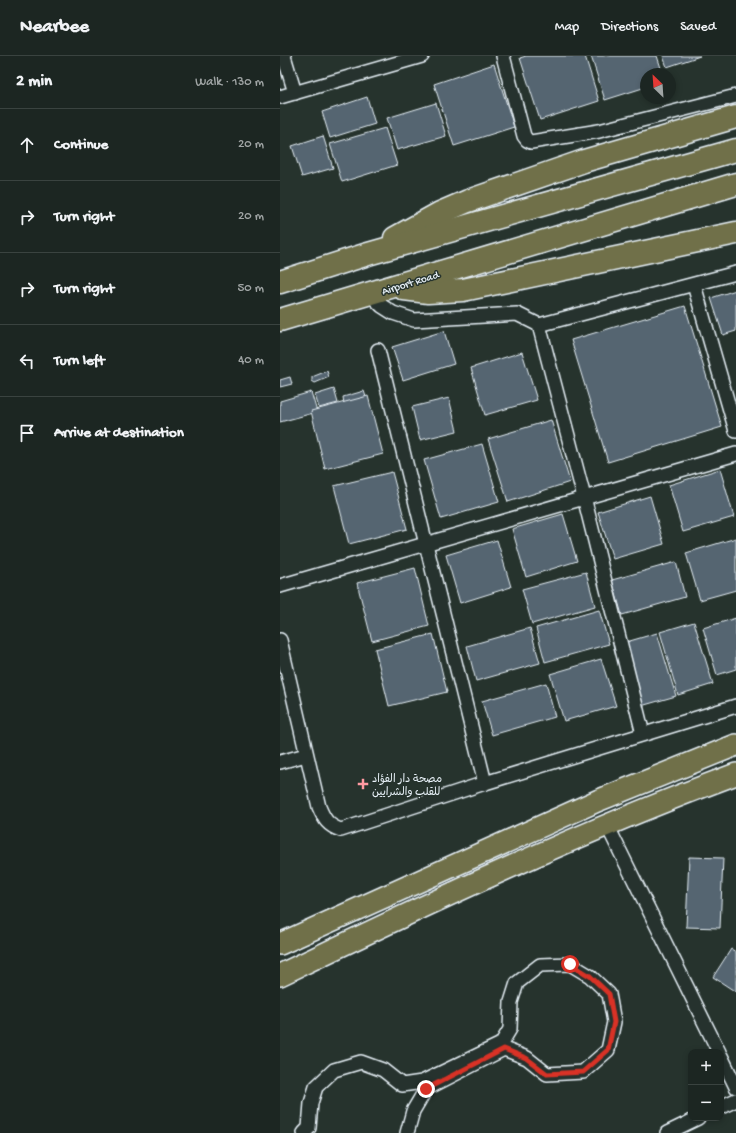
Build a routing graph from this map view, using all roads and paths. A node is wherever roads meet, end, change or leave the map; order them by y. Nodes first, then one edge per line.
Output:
1 (284, 56) edge
2 (422, 56) edge
3 (503, 56) edge
4 (295, 93) junction
5 (736, 96) edge
6 (280, 97) edge
7 (736, 117) edge
8 (736, 150) edge
9 (736, 184) edge
10 (736, 233) edge
11 (368, 254) junction
12 (736, 273) edge
13 (280, 282) edge
14 (694, 284) junction
15 (394, 287) junction
16 (370, 294) junction
17 (280, 320) edge
18 (539, 325) junction
19 (378, 350) dead end
20 (736, 431) edge
21 (736, 454) edge
22 (584, 497) junction
23 (426, 543) junction
24 (280, 586) edge
25 (280, 640) edge
26 (736, 706) edge
27 (642, 734) junction
28 (736, 745) edge
29 (306, 755) junction
30 (280, 762) edge
31 (736, 774) edge
32 (485, 783) junction
33 (608, 825) junction
34 (280, 944) edge
35 (280, 975) edge
36 (718, 1049) edge
37 (724, 1062) edge
38 (736, 1087) edge
39 (736, 1100) edge
40 (724, 1106) edge
41 (692, 1121) edge
42 (671, 1132) edge
43 (304, 1133) edge
44 (407, 1133) edge

1 - 4 street
2 - 4 street
3 - 5 street
4 - 6 street
7 - 11 highway
8 - 11 highway
9 - 15 highway, Airport Road
10 - 15 highway
11 - 13 highway
12 - 14 street
14 - 18 street
14 - 20 street
15 - 16 highway, Airport Road
16 - 17 highway, Airport Road
16 - 18 street
18 - 22 street
19 - 23 street
21 - 22 street
22 - 23 street
22 - 27 street
23 - 24 street
23 - 32 street
25 - 29 street
26 - 27 street
27 - 32 street
28 - 34 main road
29 - 30 street
29 - 32 street
31 - 33 main road
33 - 35 main road
33 - 36 street
37 - 38 street
39 - 40 street
41 - 42 street
43 - 44 street

